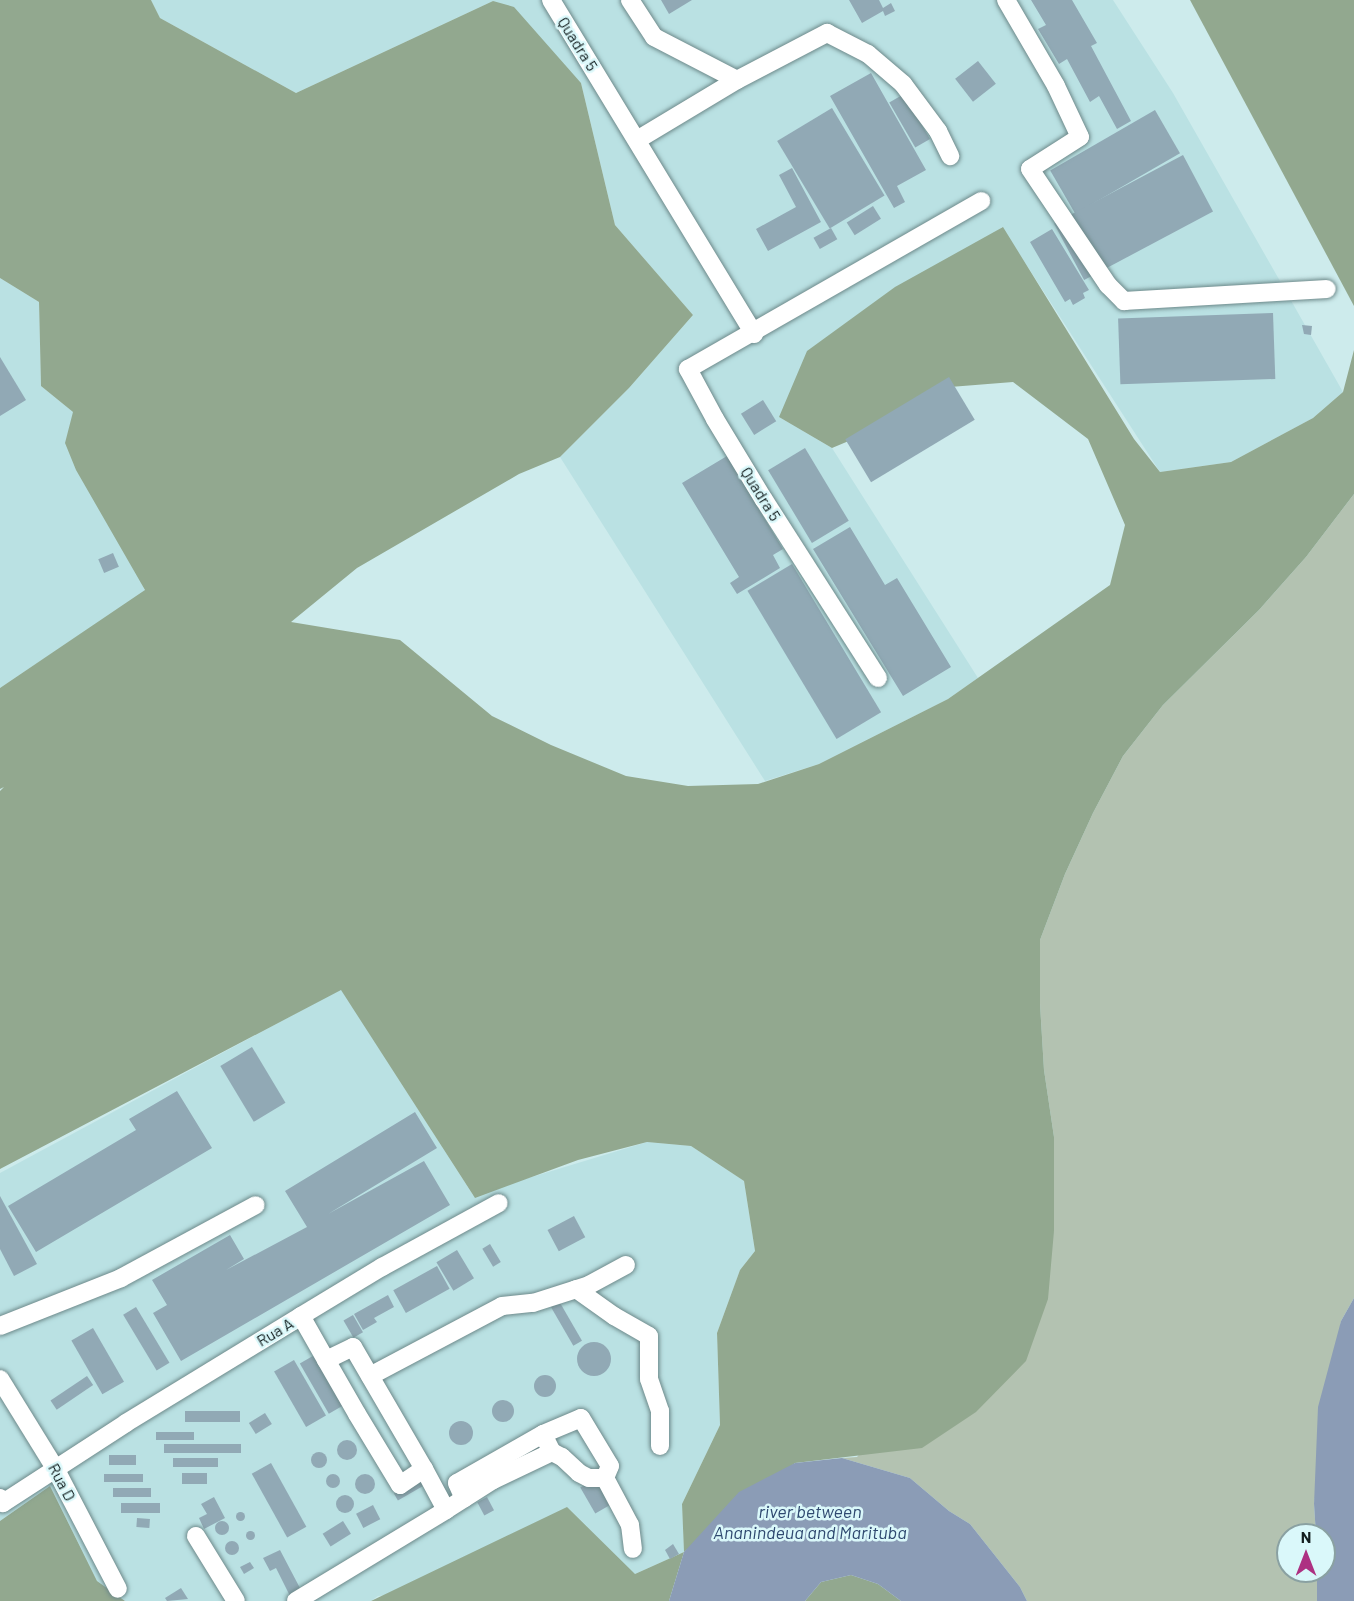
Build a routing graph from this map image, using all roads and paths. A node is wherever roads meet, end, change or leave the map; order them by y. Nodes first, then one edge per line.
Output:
1 (551, 0) edge
2 (630, 0) edge
3 (1006, 0) edge
4 (737, 80) junction
5 (636, 140) junction
6 (950, 156) dead end
7 (981, 201) dead end
8 (1327, 289) dead end
9 (754, 334) junction
10 (878, 678) dead end
11 (499, 1203) dead end
12 (256, 1205) dead end
13 (626, 1265) dead end
14 (576, 1289) junction
15 (301, 1316) junction
16 (0, 1326) edge
17 (326, 1360) junction
18 (370, 1376) junction
19 (0, 1379) edge
20 (543, 1434) junction
21 (660, 1446) dead end
22 (552, 1452) junction
23 (56, 1468) junction
24 (424, 1469) junction
25 (605, 1478) junction
26 (0, 1498) edge
27 (464, 1499) junction
28 (446, 1510) junction
29 (196, 1536) dead end
30 (633, 1549) dead end
31 (118, 1589) dead end
32 (236, 1601) edge
33 (296, 1601) edge

1 - 5 street, Quadra 5
2 - 4 street
3 - 8 street
4 - 5 street
4 - 6 street
5 - 9 street, Quadra 5
7 - 9 street, Quadra 5
9 - 10 street, Quadra 5
11 - 15 street, Rua A
12 - 16 street
13 - 14 street
14 - 18 street
14 - 21 street
15 - 17 street
15 - 23 street, Rua A
17 - 18 street
17 - 24 street
18 - 24 street
19 - 23 street, Rua D
20 - 22 street
20 - 25 street
20 - 27 street
22 - 25 street
22 - 27 street
23 - 26 street, Rua A
23 - 31 street, Rua D
24 - 28 street
25 - 30 street
27 - 28 street
28 - 33 street
29 - 32 street

